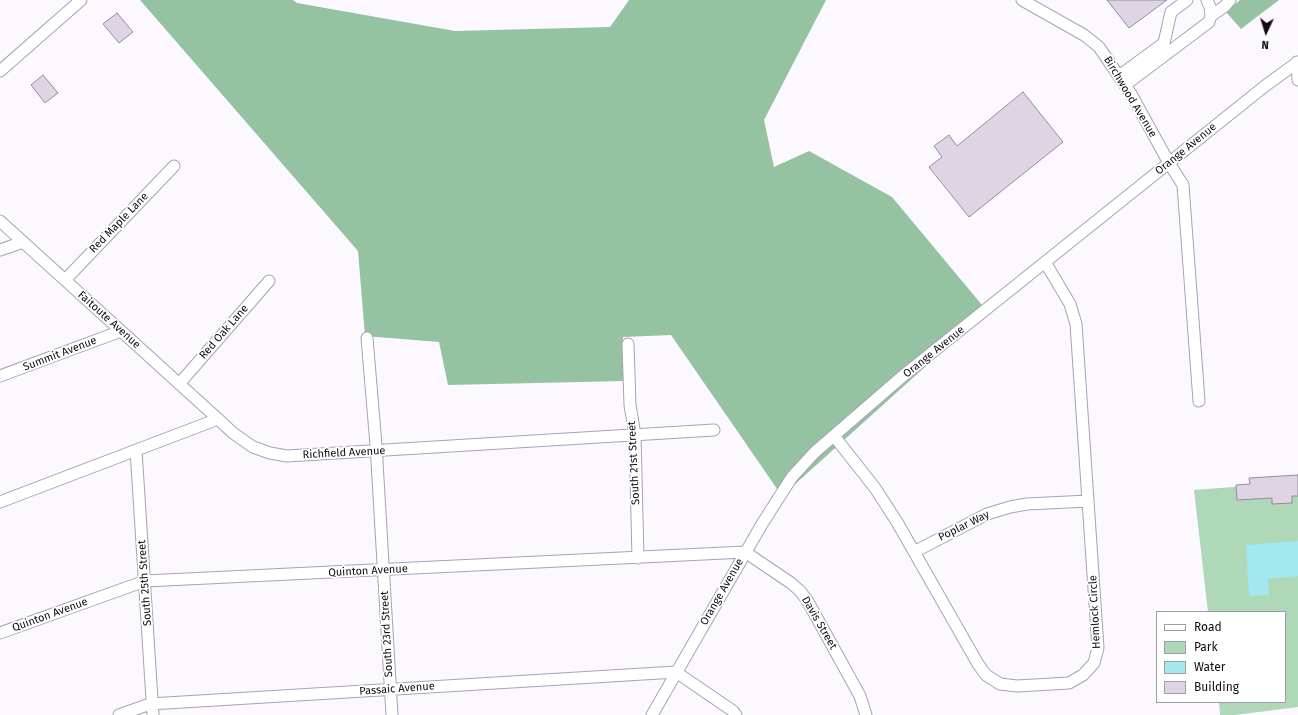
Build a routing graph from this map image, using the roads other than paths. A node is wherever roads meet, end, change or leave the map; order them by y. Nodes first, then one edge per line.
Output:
1 (81, 0) edge
2 (1022, 0) edge
3 (1187, 0) edge
4 (1206, 0) edge
5 (1230, 0) edge
6 (1211, 16) junction
7 (1297, 62) edge
8 (0, 71) edge
9 (1298, 80) edge
10 (1122, 81) junction
11 (1169, 163) junction
12 (174, 166) dead end
13 (0, 221) edge
14 (23, 242) junction
15 (0, 250) edge
16 (1045, 262) junction
17 (65, 280) junction
18 (269, 281) dead end
19 (121, 331) junction
20 (367, 338) dead end
21 (628, 344) dead end
22 (0, 376) edge
23 (179, 384) junction
24 (1199, 401) dead end
25 (218, 419) junction
26 (714, 430) dead end
27 (635, 435) junction
28 (834, 436) junction
29 (136, 450) junction
30 (376, 451) junction
31 (1088, 501) junction
32 (0, 502) edge
33 (745, 552) junction
34 (914, 552) junction
35 (638, 558) junction
36 (383, 570) junction
37 (145, 581) junction
38 (0, 633) edge
39 (676, 672) junction
40 (390, 690) junction
41 (153, 710) edge
42 (119, 715) edge
43 (392, 715) edge
44 (652, 715) edge
45 (736, 715) edge
46 (866, 715) edge

1 - 8 street
2 - 10 street, Birchwood Avenue
3 - 10 street
4 - 6 street
5 - 6 street
6 - 10 street
7 - 9 street
7 - 11 street, Orange Avenue
10 - 11 street, Birchwood Avenue
11 - 16 street, Orange Avenue
11 - 24 street, Birchwood Avenue
12 - 17 street, Red Maple Lane
13 - 14 street, Faitoute Avenue
14 - 15 street
14 - 17 street, Faitoute Avenue
16 - 28 street, Orange Avenue
16 - 31 street, Hemlock Circle
17 - 19 street, Faitoute Avenue
18 - 23 street, Red Oak Lane
19 - 22 street, Summit Avenue
19 - 23 street, Faitoute Avenue
20 - 30 street, South 23rd Street
21 - 27 street, South 21st Street
23 - 25 street, Faitoute Avenue
25 - 29 street
25 - 30 street, Richfield Avenue
26 - 27 street, Richfield Avenue
27 - 30 street, Richfield Avenue
27 - 35 street, South 21st Street
28 - 33 street, Orange Avenue
28 - 34 street, Hemlock Circle
29 - 32 street
29 - 37 street, South 25th Street
30 - 36 street, South 23rd Street
31 - 34 street, Poplar Way
31 - 34 street, Hemlock Circle
33 - 35 street, Quinton Avenue
33 - 39 street, Orange Avenue
33 - 46 street, Davis Street
35 - 36 street, Quinton Avenue
36 - 37 street, Quinton Avenue
36 - 40 street, South 23rd Street
37 - 38 street, Quinton Avenue
37 - 41 street, South 25th Street
39 - 40 street, Passaic Avenue
39 - 44 street, Orange Avenue
39 - 45 street
40 - 41 street, Passaic Avenue
40 - 43 street, South 23rd Street
41 - 42 street, Passaic Avenue

